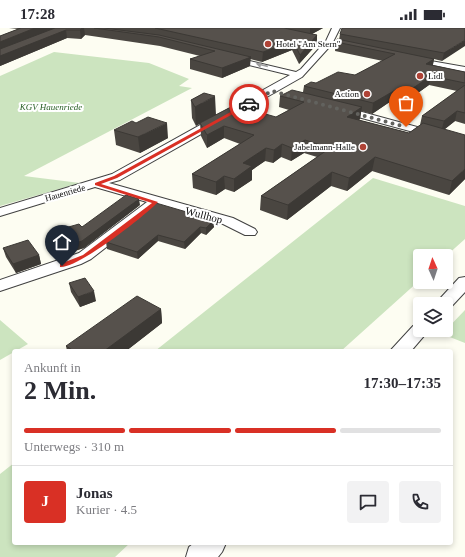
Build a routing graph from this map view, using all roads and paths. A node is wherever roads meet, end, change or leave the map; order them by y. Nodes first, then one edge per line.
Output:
1 (336, 28) edge
2 (218, 54) edge
3 (400, 57) edge
4 (465, 70) edge
5 (299, 75) junction
6 (272, 91) junction
7 (287, 95) edge
8 (332, 107) edge
9 (465, 143) edge
10 (97, 184) junction
11 (156, 202) junction
12 (0, 212) edge
13 (250, 232) dead end
14 (465, 282) edge
15 (0, 286) edge
16 (451, 297) edge
17 (413, 337) edge
18 (402, 349) edge
19 (211, 545) edge
20 (199, 557) edge

1 - 5 street, Hauenriede
5 -> 2 street
3 - 4 street
5 - 6 street, Hauenriede
6 - 7 street
6 - 10 street, Hauenriede
8 - 9 street
10 - 11 street, Wullhop
10 - 12 street, Hauenriede
11 - 13 street, Wullhop
11 - 15 street
14 - 16 street
17 - 18 street
19 - 20 street

